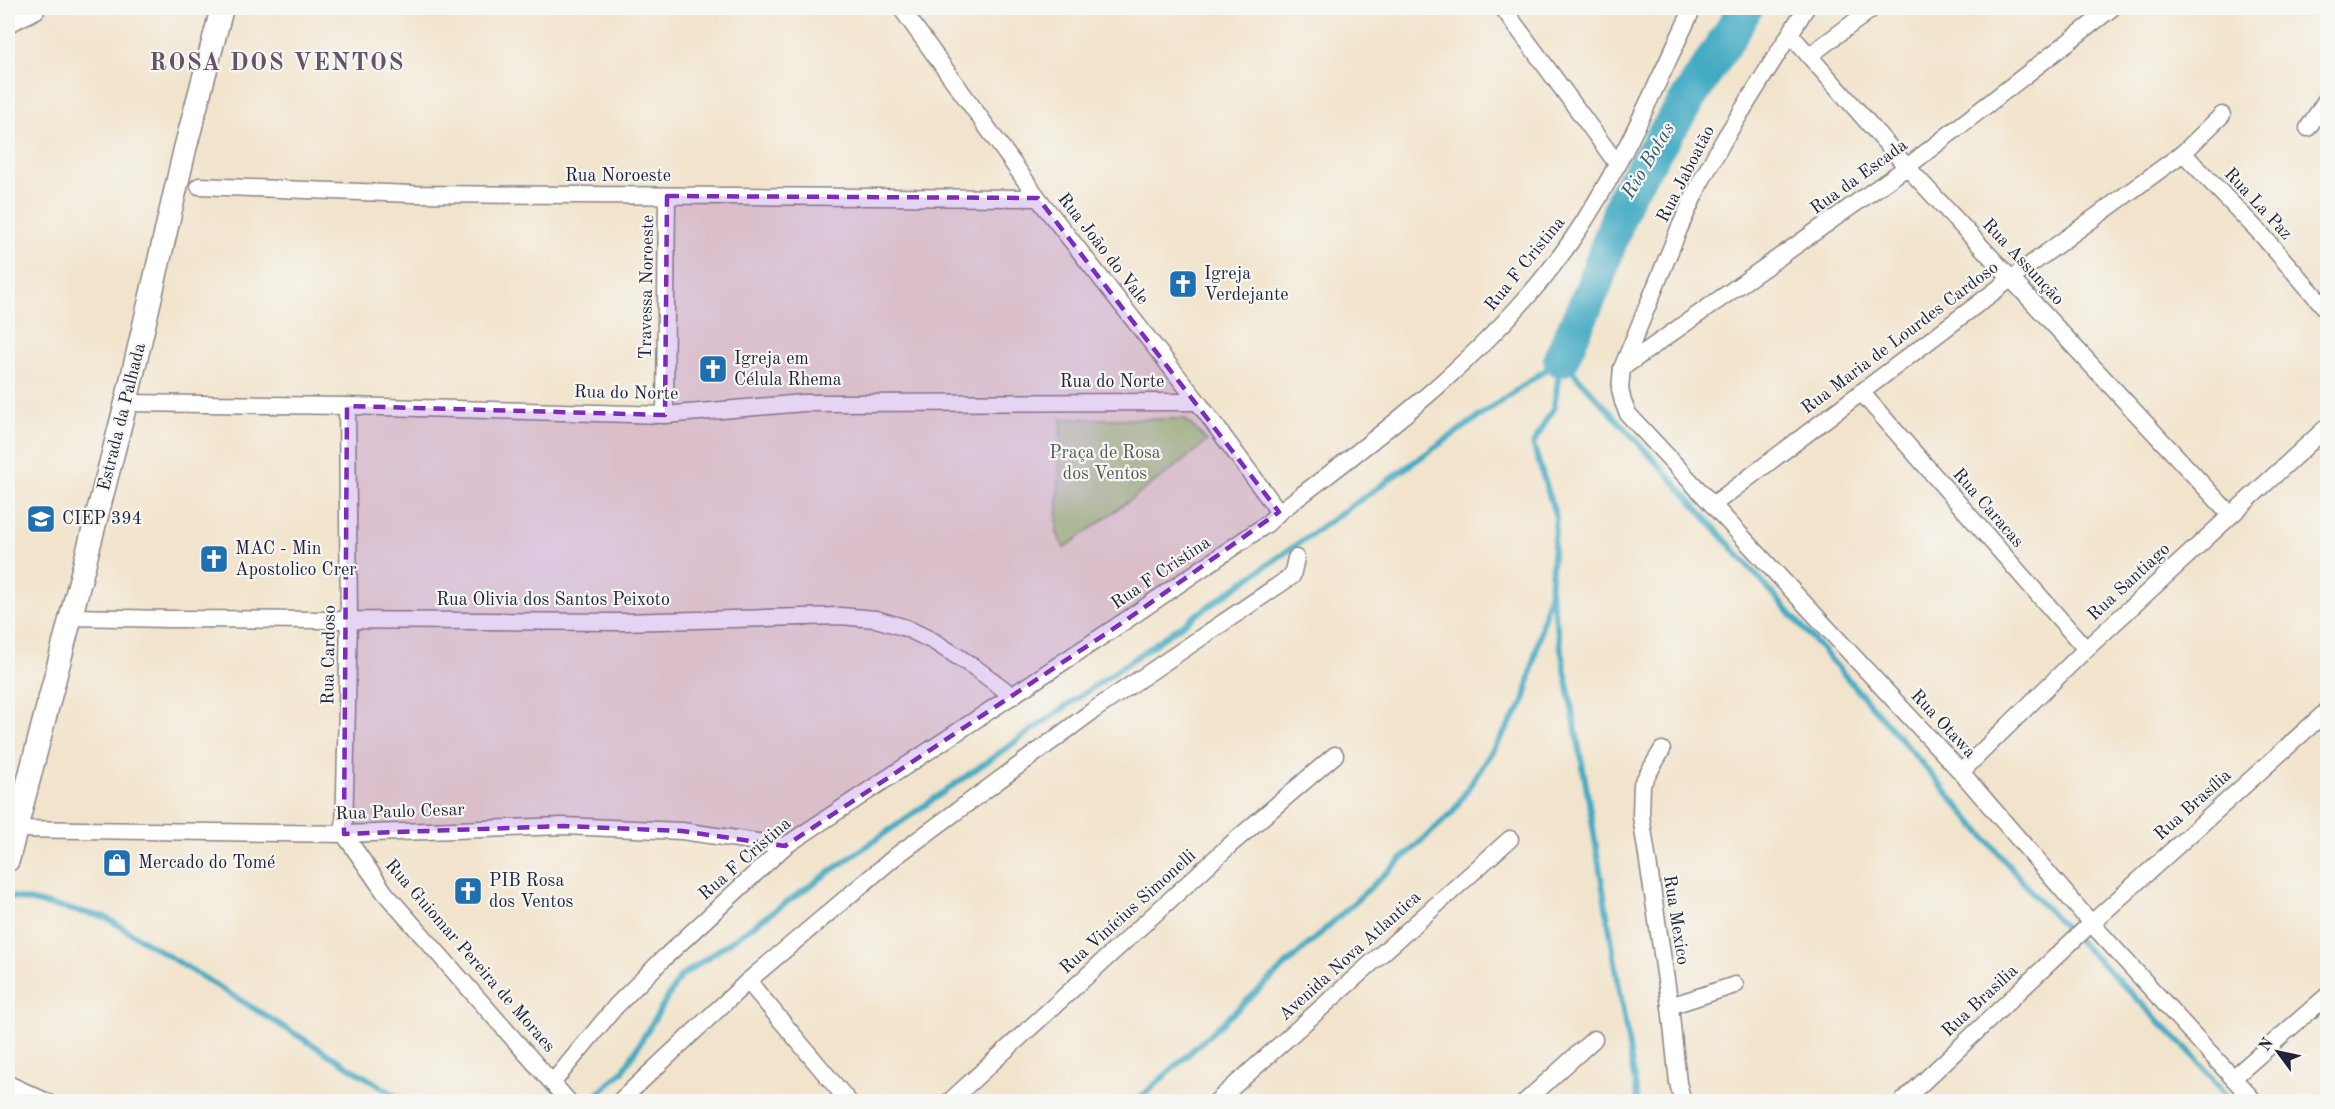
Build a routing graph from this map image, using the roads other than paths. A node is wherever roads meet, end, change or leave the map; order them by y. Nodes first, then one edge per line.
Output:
1 (34, 8) edge
2 (222, 8) edge
3 (901, 8) edge
4 (1503, 8) edge
5 (1693, 8) edge
6 (1806, 8) edge
7 (1873, 8) edge
8 (2112, 8) edge
9 (8, 21) edge
10 (1790, 34) junction
11 (1809, 56) junction
12 (2328, 97) edge
13 (2222, 115) dead end
14 (2308, 128) dead end
15 (2183, 153) junction
16 (1618, 165) junction
17 (1907, 167) junction
18 (199, 186) dead end
19 (667, 196) junction
20 (1038, 198) junction
21 (2012, 278) junction
22 (2328, 311) edge
23 (1622, 368) junction
24 (1861, 392) junction
25 (126, 402) junction
26 (1198, 402) junction
27 (347, 406) junction
28 (665, 415) junction
29 (2328, 426) edge
30 (1714, 504) junction
31 (1279, 512) junction
32 (2230, 514) junction
33 (1296, 558) dead end
34 (71, 617) junction
35 (349, 619) junction
36 (2086, 649) junction
37 (1013, 696) junction
38 (2328, 710) edge
39 (1662, 750) dead end
40 (1335, 754) dead end
41 (1961, 772) junction
42 (15, 829) junction
43 (344, 834) junction
44 (1510, 839) dead end
45 (785, 846) junction
46 (8, 860) edge
47 (2088, 926) junction
48 (748, 981) junction
49 (1735, 985) dead end
50 (2328, 995) edge
51 (1670, 1006) junction
52 (1594, 1039) dead end
53 (2234, 1077) junction
54 (8, 1084) edge
55 (561, 1091) edge
56 (47, 1101) edge
57 (619, 1101) edge
58 (849, 1101) edge
59 (949, 1101) edge
60 (1216, 1101) edge
61 (1525, 1101) edge
62 (1683, 1101) edge
63 (1902, 1101) edge
64 (2255, 1101) edge

1 - 9 main road
2 - 25 main road, Estrada da Palhada
3 - 20 street, Rua João do Vale
4 - 16 street
5 - 16 street, Rua F Cristina
6 - 10 street, Rua Jaboatão
7 - 11 street
8 - 17 street, Rua da Escada
10 - 11 street, Rua Assunção
10 - 23 street, Rua Jaboatão
11 - 17 street, Rua Assunção
12 - 14 street
13 - 15 street, Rua Maria de Lourdes Cardoso
15 - 21 street, Rua Maria de Lourdes Cardoso
15 - 22 street, Rua La Paz
16 - 31 street, Rua F Cristina
17 - 21 street, Rua Assunção
17 - 23 street, Rua da Escada
18 - 19 street, Rua Noroeste
19 - 20 street, Rua Noroeste
19 - 28 street, Travessa Noroeste
20 - 26 street, Rua João do Vale
21 - 24 street, Rua Maria de Lourdes Cardoso
21 - 32 street, Rua Assunção
23 - 30 street, Rua Otawa
24 - 30 street, Rua Maria de Lourdes Cardoso
24 - 36 street, Rua Caracas
25 - 27 street, Rua do Norte
25 - 34 main road, Estrada da Palhada
26 - 28 street, Rua do Norte
26 - 31 street, Rua João do Vale
27 - 28 street, Rua do Norte
27 - 35 street, Rua Cardoso
29 - 32 street, Rua Santiago
30 - 41 street, Rua Otawa
31 - 37 street, Rua F Cristina
32 - 36 street, Rua Santiago
33 - 48 street
34 - 35 street, Rua Olivia dos Santos Peixoto
34 - 42 main road, Estrada da Palhada
35 - 37 street, Rua Olivia dos Santos Peixoto
35 - 43 street, Rua Cardoso
36 - 41 street, Rua Santiago
37 - 45 street, Rua F Cristina
38 - 47 street, Rua Brasília
39 - 51 street, Rua Mexico
40 - 59 street, Rua Vinícius Simonelli
41 - 47 street, Rua Otawa
42 - 43 street, Rua Paulo Cesar
42 - 46 main road, Estrada da Palhada
43 - 45 street, Rua Paulo Cesar
43 - 55 street, Rua Guiomar Pereira de Moraes
44 - 60 street, Avenida Nova Atlantica
45 - 55 street, Rua F Cristina
47 - 53 street, Rua Otawa
47 - 63 street, Rua Brasilia
48 - 57 street
48 - 58 street
49 - 51 street
50 - 53 street
51 - 62 street, Rua Mexico
52 - 61 street
53 - 64 street, Rua Otawa
54 - 56 street

